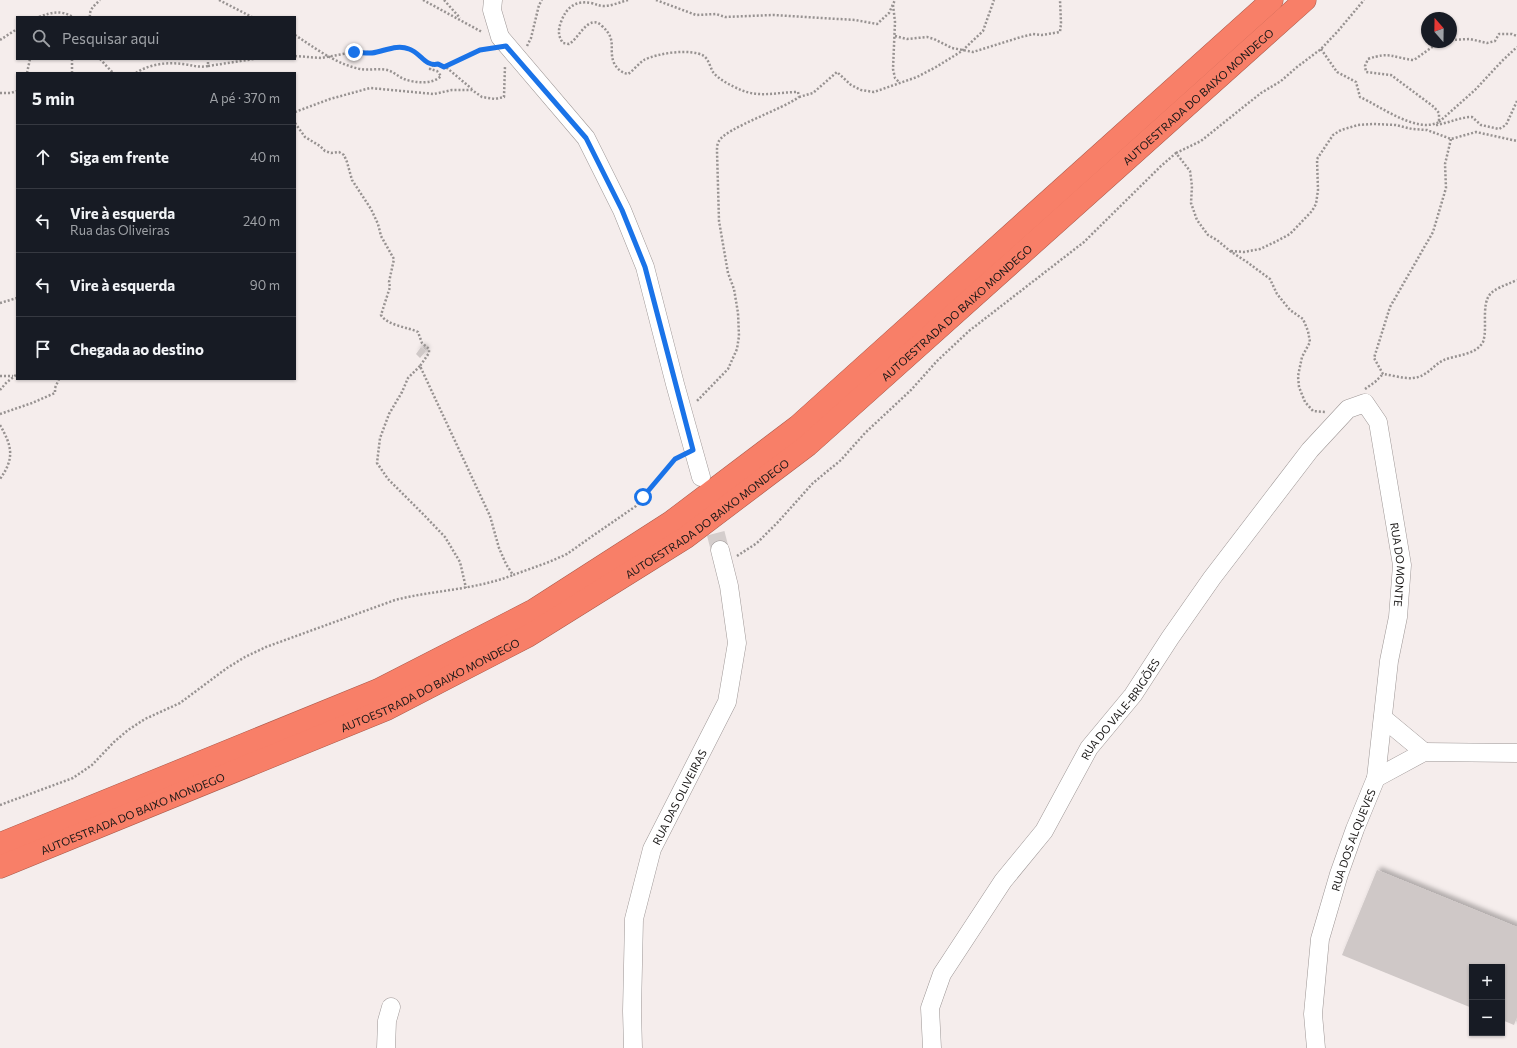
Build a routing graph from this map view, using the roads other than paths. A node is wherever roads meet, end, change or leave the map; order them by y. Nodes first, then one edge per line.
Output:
1 (493, 0) edge
2 (1272, 0) edge
3 (1305, 0) edge
4 (1363, 397) joint
5 (701, 477) dead end
6 (722, 556) tunnel mouth
7 (1383, 718) junction
8 (1424, 752) junction
9 (1517, 754) edge
10 (1376, 778) junction
11 (0, 844) edge
12 (0, 867) edge
13 (391, 1008) dead end
14 (386, 1048) edge
15 (633, 1048) edge
16 (932, 1048) edge
17 (1316, 1048) edge

1 - 5 street
2 - 11 highway, AUTOESTRADA DO BAIXO MONDEGO
3 - 12 highway, AUTOESTRADA DO BAIXO MONDEGO
4 - 7 street, RUA DO MONTE
4 - 16 street, RUA DO VALE-BRIGÕES
6 - 15 street, RUA DAS OLIVEIRAS
7 - 8 street
7 - 10 street, RUA DO MONTE
8 - 9 street, RUA DOS ALQUEVES
8 - 10 street, RUA DOS ALQUEVES
10 - 17 street, RUA DOS ALQUEVES
13 - 14 street

